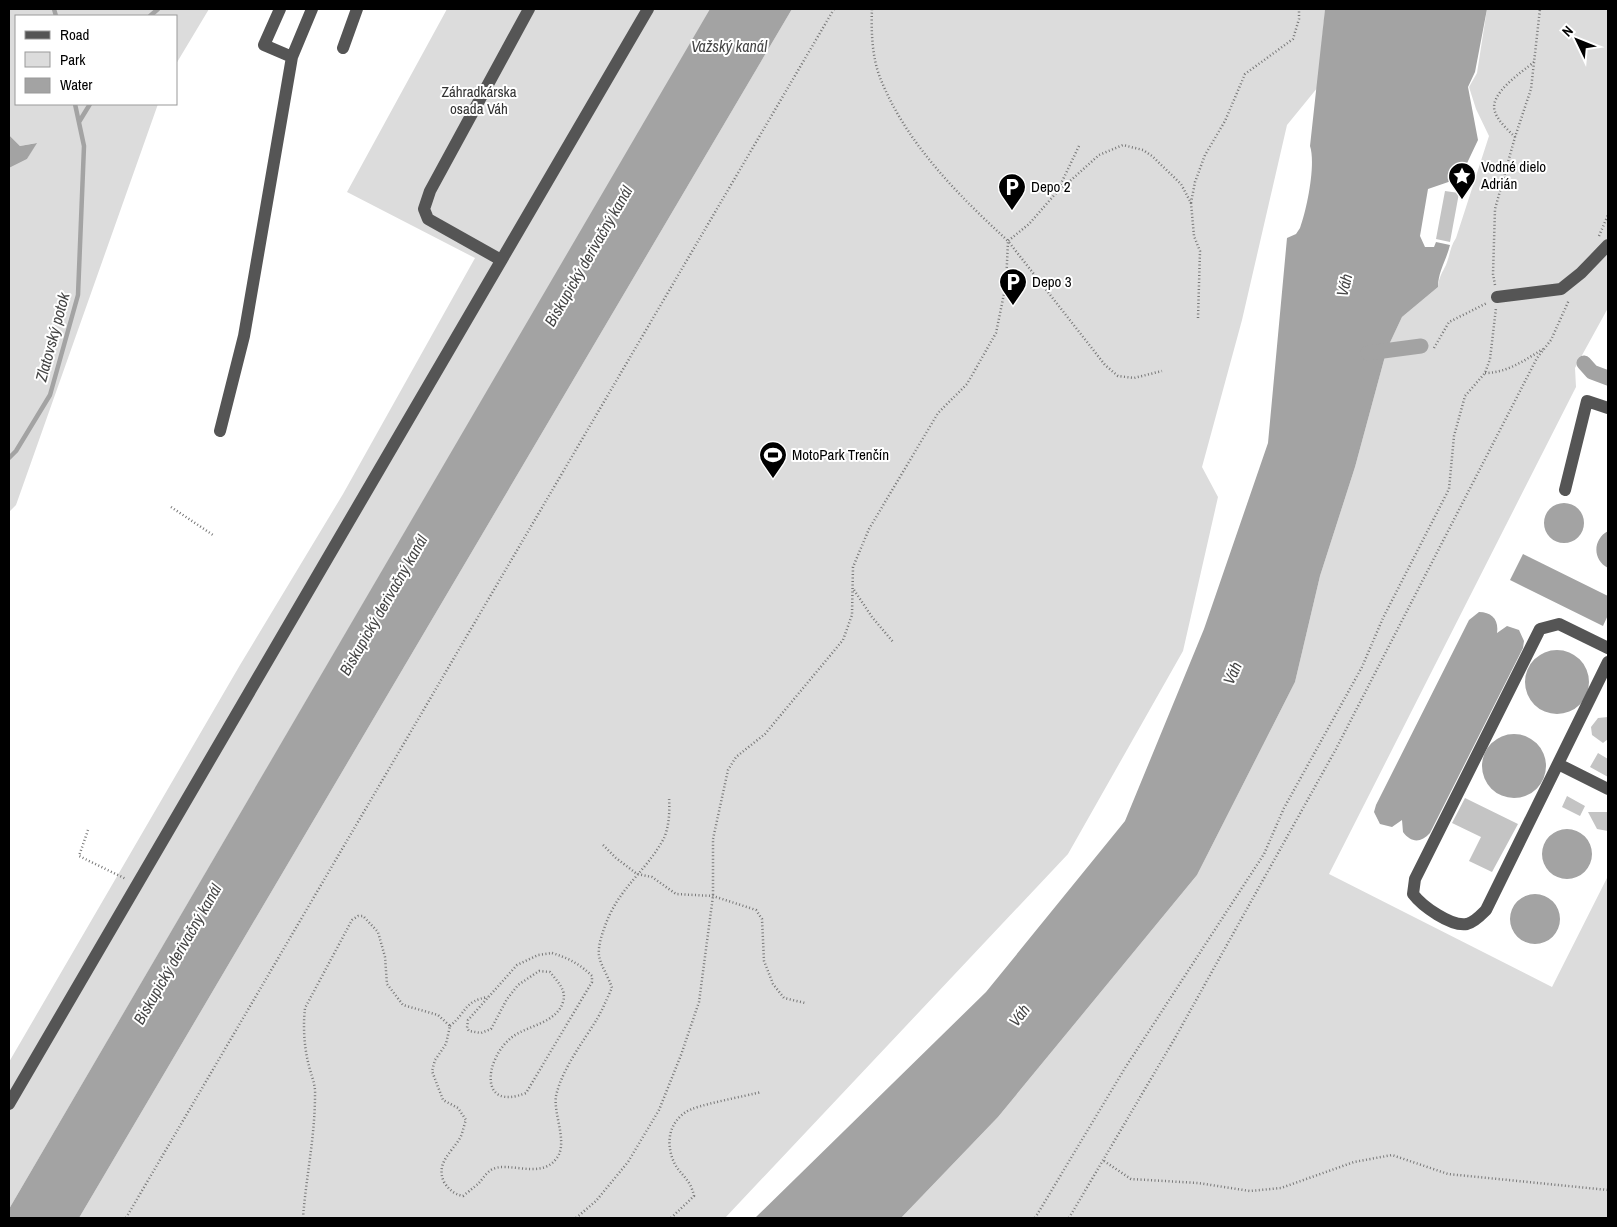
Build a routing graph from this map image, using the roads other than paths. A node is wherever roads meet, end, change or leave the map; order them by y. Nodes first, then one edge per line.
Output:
1 (280, 9) edge
2 (312, 9) edge
3 (357, 9) edge
4 (529, 9) edge
5 (648, 9) edge
6 (343, 48) dead end
7 (292, 57) junction
8 (1603, 242) edge
9 (502, 260) junction
10 (1497, 297) road end
11 (1608, 408) edge
12 (220, 431) dead end
13 (1566, 490) dead end
14 (1608, 648) edge
15 (1608, 662) edge
16 (1558, 764) junction
17 (1608, 789) edge
18 (9, 1104) edge

1 - 7 lane
2 - 7 lane
3 - 6 lane
4 - 9 lane
5 - 9 lane
7 - 12 lane
8 - 10 lane
9 - 18 lane
11 - 13 lane
14 - 16 lane
15 - 16 lane
16 - 17 lane

